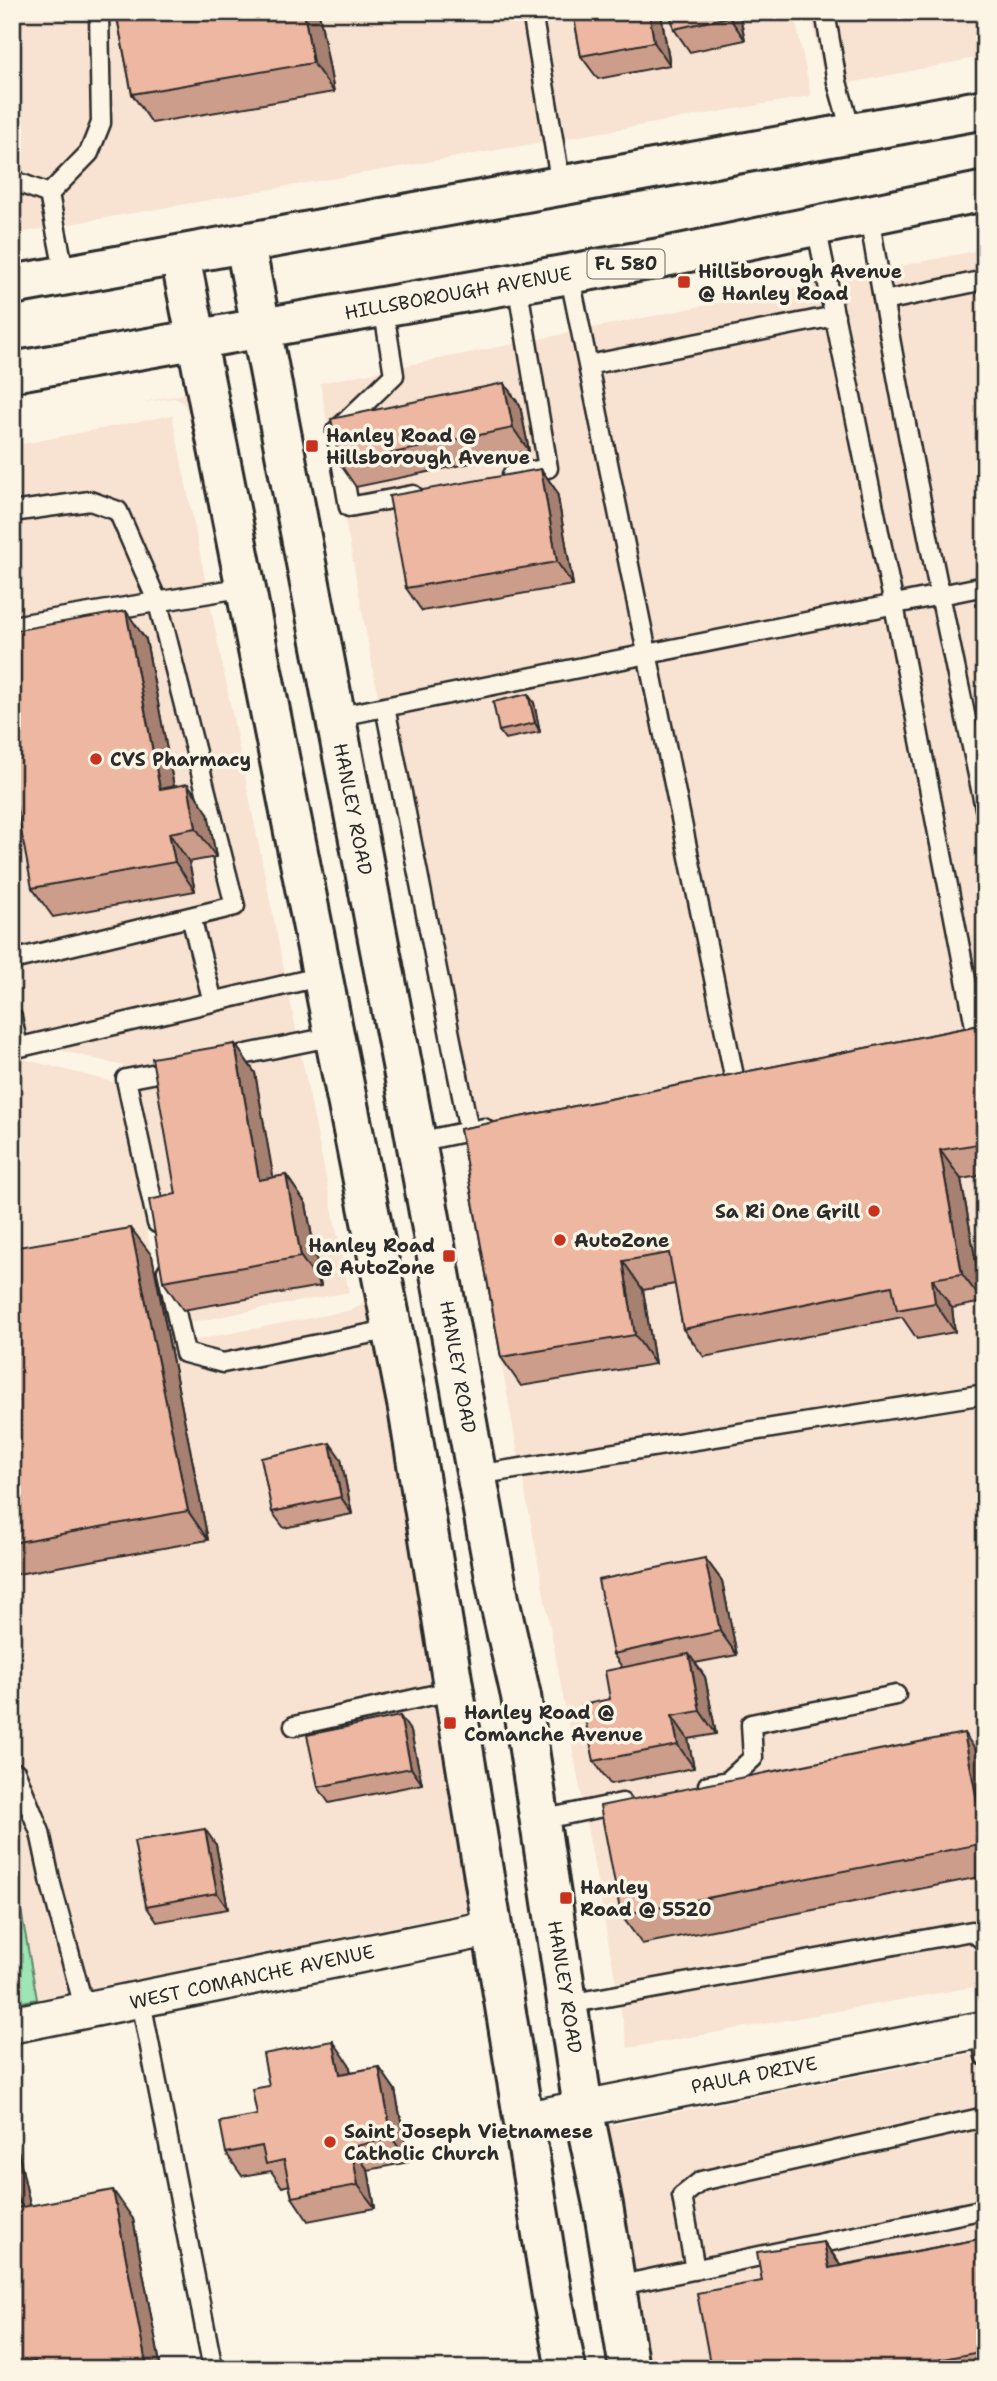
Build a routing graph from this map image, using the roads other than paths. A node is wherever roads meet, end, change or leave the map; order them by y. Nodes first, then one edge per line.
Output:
1 (99, 12) edge
2 (531, 12) edge
3 (825, 12) edge
4 (985, 109) edge
5 (852, 134) junction
6 (12, 175) edge
7 (561, 186) junction
8 (985, 191) edge
9 (49, 194) junction
10 (869, 215) junction
11 (816, 226) junction
12 (244, 244) junction
13 (180, 256) junction
14 (569, 274) junction
15 (65, 276) junction
16 (985, 279) edge
17 (517, 283) junction
18 (12, 285) edge
19 (884, 301) junction
20 (383, 306) junction
21 (835, 316) junction
22 (261, 327) junction
23 (197, 338) junction
24 (588, 365) junction
25 (12, 372) edge
26 (495, 478) edge
27 (429, 491) edge
28 (12, 512) edge
29 (985, 586) edge
30 (246, 587) junction
31 (940, 596) junction
32 (158, 603) junction
33 (894, 605) junction
34 (12, 626) edge
35 (648, 654) junction
36 (385, 707) junction
37 (335, 717) junction
38 (985, 808) edge
39 (191, 917) junction
40 (12, 960) edge
41 (383, 962) junction
42 (323, 976) junction
43 (212, 1002) junction
44 (12, 1017) edge
45 (974, 1026) edge
46 (335, 1035) junction
47 (15, 1049) edge
48 (734, 1076) edge
49 (506, 1123) edge
50 (469, 1131) junction
51 (417, 1142) junction
52 (358, 1154) junction
53 (393, 1328) junction
54 (985, 1394) edge
55 (477, 1475) junction
56 (455, 1690) junction
57 (896, 1695) dead end
58 (293, 1726) dead end
59 (12, 1773) edge
60 (688, 1789) edge
61 (634, 1801) edge
62 (540, 1820) junction
63 (492, 1928) junction
64 (985, 1942) edge
65 (141, 2001) junction
66 (568, 2004) junction
67 (85, 2011) junction
68 (12, 2025) edge
69 (983, 2039) edge
70 (583, 2108) junction
71 (985, 2117) edge
72 (524, 2120) junction
73 (985, 2209) edge
74 (695, 2270) junction
75 (616, 2286) junction
76 (213, 2369) edge
77 (566, 2369) edge
78 (629, 2369) edge

1 - 9 lane
2 - 7 lane
3 - 5 lane
4 - 5 main road
5 - 7 main road
6 - 9 lane
7 - 12 main road
8 - 10 main road, HILLSBOROUGH AVENUE / FL 580
9 - 15 lane
10 - 11 main road, HILLSBOROUGH AVENUE / FL 580
10 - 19 lane
11 - 14 main road, HILLSBOROUGH AVENUE / FL 580
11 - 21 lane
12 - 13 main road
12 - 22 main road, HANLEY ROAD
13 - 15 main road
13 - 23 main road
14 - 17 main road, HILLSBOROUGH AVENUE / FL 580
14 - 24 lane
15 - 18 main road
16 - 19 lane
17 - 20 main road, HILLSBOROUGH AVENUE / FL 580
17 - 26 lane
19 - 31 lane
20 - 22 main road, HILLSBOROUGH AVENUE / FL 580
20 - 27 lane
21 - 24 lane
21 - 33 lane
22 - 23 main road, HILLSBOROUGH AVENUE / FL 580
22 - 37 main road, HANLEY ROAD
23 - 25 main road, HILLSBOROUGH AVENUE / FL 580
23 - 30 main road
24 - 35 lane
28 - 32 lane
29 - 31 lane
30 - 32 lane
30 - 42 main road
31 - 33 lane
31 - 38 lane
32 - 34 lane
32 - 39 lane
33 - 35 lane
33 - 45 lane
35 - 36 lane
35 - 48 lane
36 - 37 lane
36 - 50 lane
37 - 41 main road, HANLEY ROAD
39 - 40 lane
39 - 43 lane
41 - 42 main road
41 - 51 main road, HANLEY ROAD
42 - 43 lane
42 - 46 main road
43 - 47 lane
44 - 47 lane
46 - 52 main road
46 - 53 lane
49 - 50 lane
50 - 51 lane
51 - 52 main road
51 - 55 main road, HANLEY ROAD
52 - 53 main road
53 - 56 main road
54 - 55 lane
55 - 62 main road, HANLEY ROAD
56 - 58 lane
56 - 63 main road
57 - 60 lane
59 - 67 lane
61 - 62 lane
62 - 66 main road, HANLEY ROAD
63 - 65 street, WEST COMANCHE AVENUE
63 - 72 main road
64 - 66 lane
65 - 67 street, WEST COMANCHE AVENUE
65 - 76 lane
66 - 70 main road, HANLEY ROAD
67 - 68 street, WEST COMANCHE AVENUE
69 - 70 street, PAULA DRIVE
70 - 72 street, PAULA DRIVE
70 - 75 main road, HANLEY ROAD
71 - 74 lane
72 - 77 main road
73 - 74 lane
74 - 75 lane
75 - 78 main road, HANLEY ROAD

